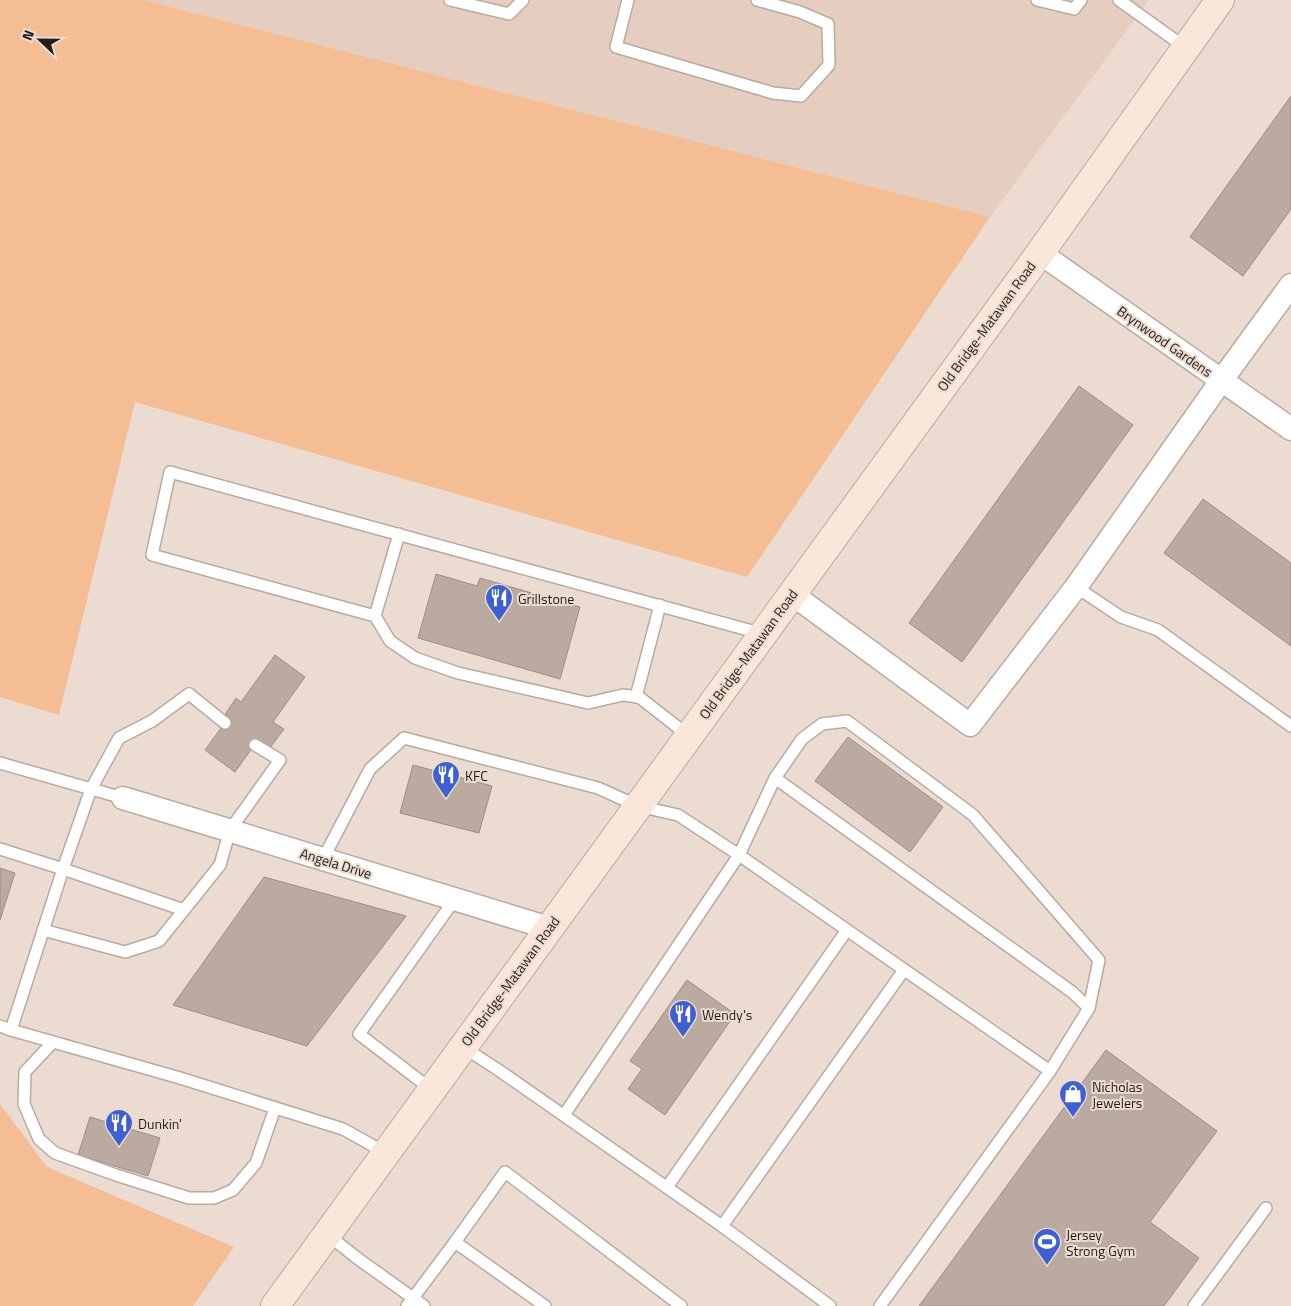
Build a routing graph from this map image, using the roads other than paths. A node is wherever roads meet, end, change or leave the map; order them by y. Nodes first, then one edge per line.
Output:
1 (450, 0) edge
2 (523, 0) edge
3 (628, 0) edge
4 (757, 0) edge
5 (1037, 0) edge
6 (1081, 0) edge
7 (1119, 0) edge
8 (1220, 0) edge
9 (1186, 48) junction
10 (1040, 252) junction
11 (1291, 286) edge
12 (1221, 381) junction
13 (1291, 429) edge
14 (399, 534) junction
15 (1076, 588) junction
16 (792, 594) junction
17 (660, 605) junction
18 (375, 616) junction
19 (763, 634) junction
20 (636, 697) junction
21 (224, 723) dead end
22 (1291, 726) edge
23 (689, 736) junction
24 (255, 745) dead end
25 (0, 763) edge
26 (774, 778) junction
27 (91, 789) junction
28 (123, 798) joint
29 (638, 806) junction
30 (230, 830) junction
31 (0, 850) edge
32 (739, 855) junction
33 (323, 859) junction
34 (63, 869) junction
35 (455, 899) junction
36 (184, 910) junction
37 (550, 928) junction
38 (43, 930) junction
39 (847, 930) junction
40 (904, 970) junction
41 (1090, 1008) junction
42 (6, 1028) edge
43 (53, 1042) junction
44 (463, 1047) junction
45 (1050, 1071) junction
46 (432, 1090) junction
47 (275, 1108) junction
48 (564, 1115) junction
49 (386, 1153) junction
50 (667, 1187) junction
51 (1266, 1208) dead end
52 (722, 1226) junction
53 (327, 1234) junction
54 (455, 1242) junction
55 (410, 1302) edge
56 (275, 1306) edge
57 (424, 1306) edge
58 (545, 1306) edge
59 (681, 1306) edge
60 (830, 1306) edge
61 (880, 1306) edge
62 (1194, 1306) edge

1 - 2 lane
3 - 4 lane
5 - 6 lane
7 - 9 lane
8 - 9 main road, Old Bridge-Matawan Road
9 - 10 main road, Old Bridge-Matawan Road
10 - 12 street, Brynwood Gardens
10 - 16 main road, Old Bridge-Matawan Road
11 - 12 street
12 - 13 street, Brynwood Gardens
12 - 15 street
14 - 17 lane
14 - 18 lane
14 - 18 lane
15 - 16 street
15 - 22 lane
16 - 19 main road, Old Bridge-Matawan Road
17 - 19 lane
17 - 20 lane
18 - 20 lane
19 - 23 main road, Old Bridge-Matawan Road
20 - 23 lane
21 - 27 lane
23 - 29 main road, Old Bridge-Matawan Road
24 - 30 lane
25 - 27 lane
26 - 32 lane
26 - 41 lane
26 - 41 lane
27 - 28 lane
27 - 34 lane
28 - 30 street, Angela Drive
29 - 32 lane
29 - 33 lane
29 - 37 main road, Old Bridge-Matawan Road
30 - 33 street, Angela Drive
30 - 36 lane
31 - 34 lane
32 - 39 lane
32 - 48 lane
33 - 35 street, Angela Drive
34 - 36 lane
34 - 38 lane
35 - 37 street, Angela Drive
35 - 46 lane
36 - 38 lane
37 - 44 main road, Old Bridge-Matawan Road
38 - 42 lane
39 - 40 lane
39 - 50 lane
40 - 45 lane
40 - 52 lane
41 - 45 lane
42 - 43 lane
43 - 47 lane
43 - 47 lane
44 - 46 main road, Old Bridge-Matawan Road
44 - 48 lane
45 - 61 lane
46 - 49 main road, Old Bridge-Matawan Road
47 - 49 lane
48 - 50 lane
49 - 53 main road, Old Bridge-Matawan Road
50 - 52 lane
51 - 62 lane
52 - 60 lane
53 - 55 lane
53 - 56 main road, Old Bridge-Matawan Road
54 - 55 lane
54 - 58 lane
54 - 59 lane
55 - 57 lane

